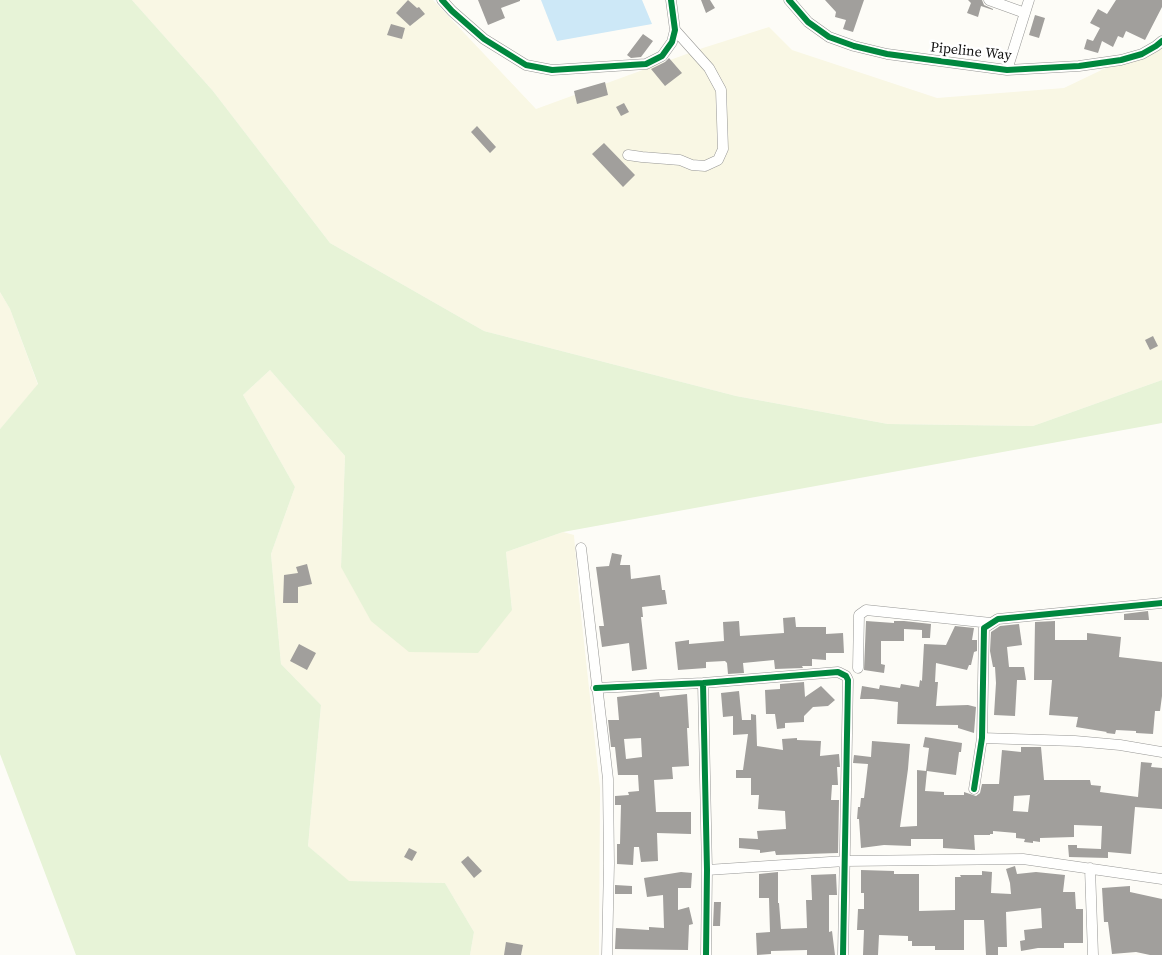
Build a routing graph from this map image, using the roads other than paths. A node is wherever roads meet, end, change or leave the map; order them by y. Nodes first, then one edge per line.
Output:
1 (442, 0) edge
2 (672, 0) edge
3 (789, 0) edge
4 (989, 0) edge
5 (1029, 0) edge
6 (1025, 13) junction
7 (675, 30) junction
8 (1162, 41) edge
9 (1007, 70) junction
10 (628, 154) dead end
11 (581, 548) dead end
12 (1162, 603) edge
13 (991, 622) junction
14 (858, 668) dead end
15 (703, 683) junction
16 (596, 688) junction
17 (982, 738) junction
18 (1162, 752) edge
19 (974, 789) dead end
20 (845, 861) junction
21 (1090, 868) junction
22 (707, 870) junction
23 (1162, 879) edge
24 (606, 955) edge
25 (706, 955) edge
26 (843, 955) edge
27 (1093, 955) edge

1 - 7 street
2 - 7 street
3 - 9 street, Pipeline Way
4 - 6 street
5 - 6 street
6 - 9 street
7 - 10 street
8 - 9 street, Pipeline Way
11 - 16 street
12 - 13 street
13 - 14 street
13 - 17 street
15 - 16 street
15 - 20 street
15 - 22 street
16 - 24 street
17 - 18 street
17 - 19 street
20 - 21 street
20 - 22 street
20 - 26 street
21 - 23 street
21 - 27 street
22 - 25 street

